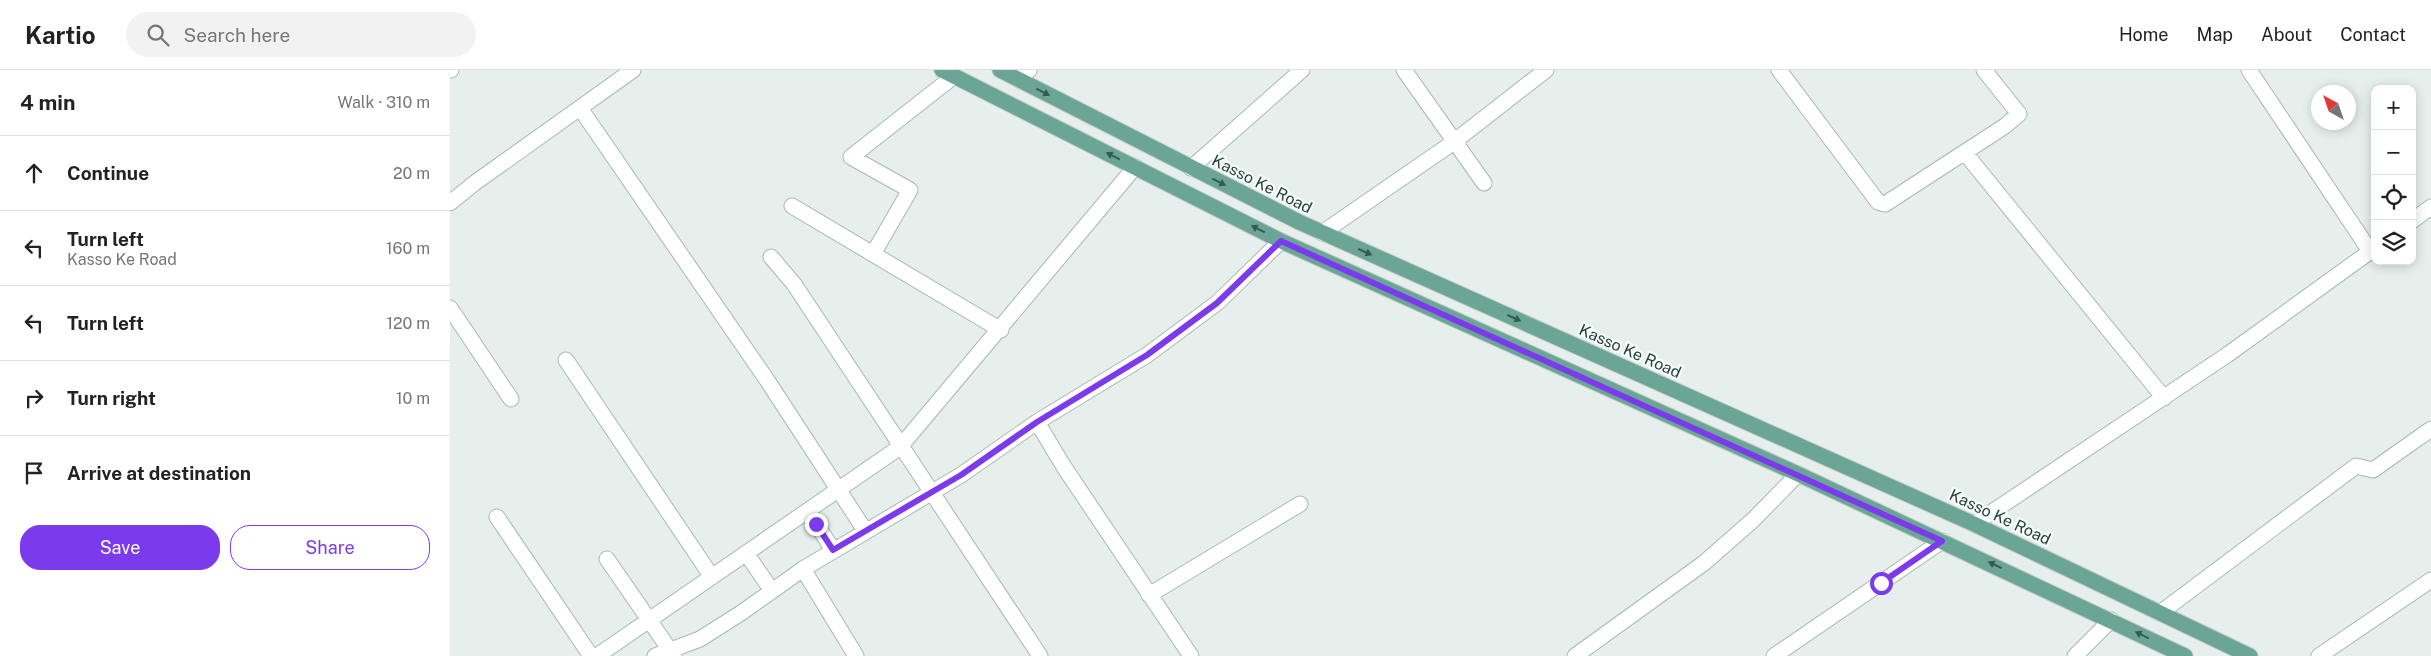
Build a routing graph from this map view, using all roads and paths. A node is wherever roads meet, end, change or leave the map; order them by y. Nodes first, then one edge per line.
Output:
1 (633, 70) edge
2 (1000, 70) edge
3 (1302, 70) edge
4 (1404, 70) edge
5 (1546, 70) edge
6 (1779, 70) edge
7 (1984, 70) edge
8 (2249, 70) edge
9 (948, 73) edge
10 (1024, 75) edge
11 (580, 108) junction
12 (1455, 140) junction
13 (1965, 153) junction
14 (1135, 167) junction
15 (1191, 168) junction
16 (1484, 183) dead end
17 (450, 203) edge
18 (792, 206) dead end
19 (2431, 207) edge
20 (2413, 220) edge
21 (1322, 233) junction
22 (1281, 241) junction
23 (2371, 249) edge
24 (2371, 251) edge
25 (873, 254) junction
26 (771, 257) dead end
27 (451, 312) edge
28 (1001, 330) junction
29 (566, 360) dead end
30 (2164, 398) junction
31 (511, 399) dead end
32 (1037, 422) junction
33 (2431, 428) edge
34 (900, 447) junction
35 (1798, 474) junction
36 (839, 490) junction
37 (930, 493) junction
38 (1300, 504) dead end
39 (808, 511) junction
40 (497, 517) dead end
41 (1974, 524) junction
42 (866, 532) junction
43 (1942, 541) junction
44 (833, 550) junction
45 (746, 553) junction
46 (608, 559) dead end
47 (802, 569) junction
48 (712, 577) junction
49 (2431, 580) edge
50 (772, 591) junction
51 (1149, 596) junction
52 (2160, 613) junction
53 (649, 620) junction
54 (2112, 620) junction
55 (672, 653) edge
56 (591, 656) edge
57 (597, 656) edge
58 (655, 656) edge
59 (856, 656) edge
60 (1040, 656) edge
61 (1192, 656) edge
62 (1575, 656) edge
63 (1774, 656) edge
64 (2075, 656) edge
65 (2185, 656) edge
66 (2250, 656) edge
67 (2319, 656) edge

1 - 11 street
2 - 10 main road, Kasso Ke Road
3 - 15 street
4 - 12 street
5 - 12 street
6 - 13 street
7 - 13 street
8 - 23 street
14 -> 9 main road
9 - 25 street
10 -> 15 main road, Kasso Ke Road
11 - 17 street
11 - 36 street
12 - 16 street
12 - 21 street
13 - 30 street
22 -> 14 main road
14 - 28 street
15 -> 21 main road, Kasso Ke Road
18 - 25 street
19 - 20 street
21 -> 41 main road, Kasso Ke Road
22 - 32 street
22 - 35 main road
24 - 30 street
25 - 28 street
26 - 34 street
27 - 31 street
28 - 34 street
29 - 48 street
30 - 41 street
32 - 37 street
32 - 51 street
33 - 52 street
34 - 36 street
34 - 37 street
35 - 43 main road
35 - 62 street
36 - 39 street
36 - 42 street
37 - 42 street
37 - 60 street
38 - 51 street
39 - 44 street
39 - 45 street
40 - 56 street
41 - 52 main road, Kasso Ke Road
42 - 44 street
54 -> 43 main road
43 - 63 street
44 - 47 street
45 - 48 street
45 - 50 street
46 - 53 street
47 - 50 street
47 - 59 street
48 - 53 street
49 - 67 street
50 - 55 street
51 - 61 street
52 - 66 main road, Kasso Ke Road
53 - 55 street
53 - 57 street
54 - 64 street
65 -> 54 main road
55 - 58 street

